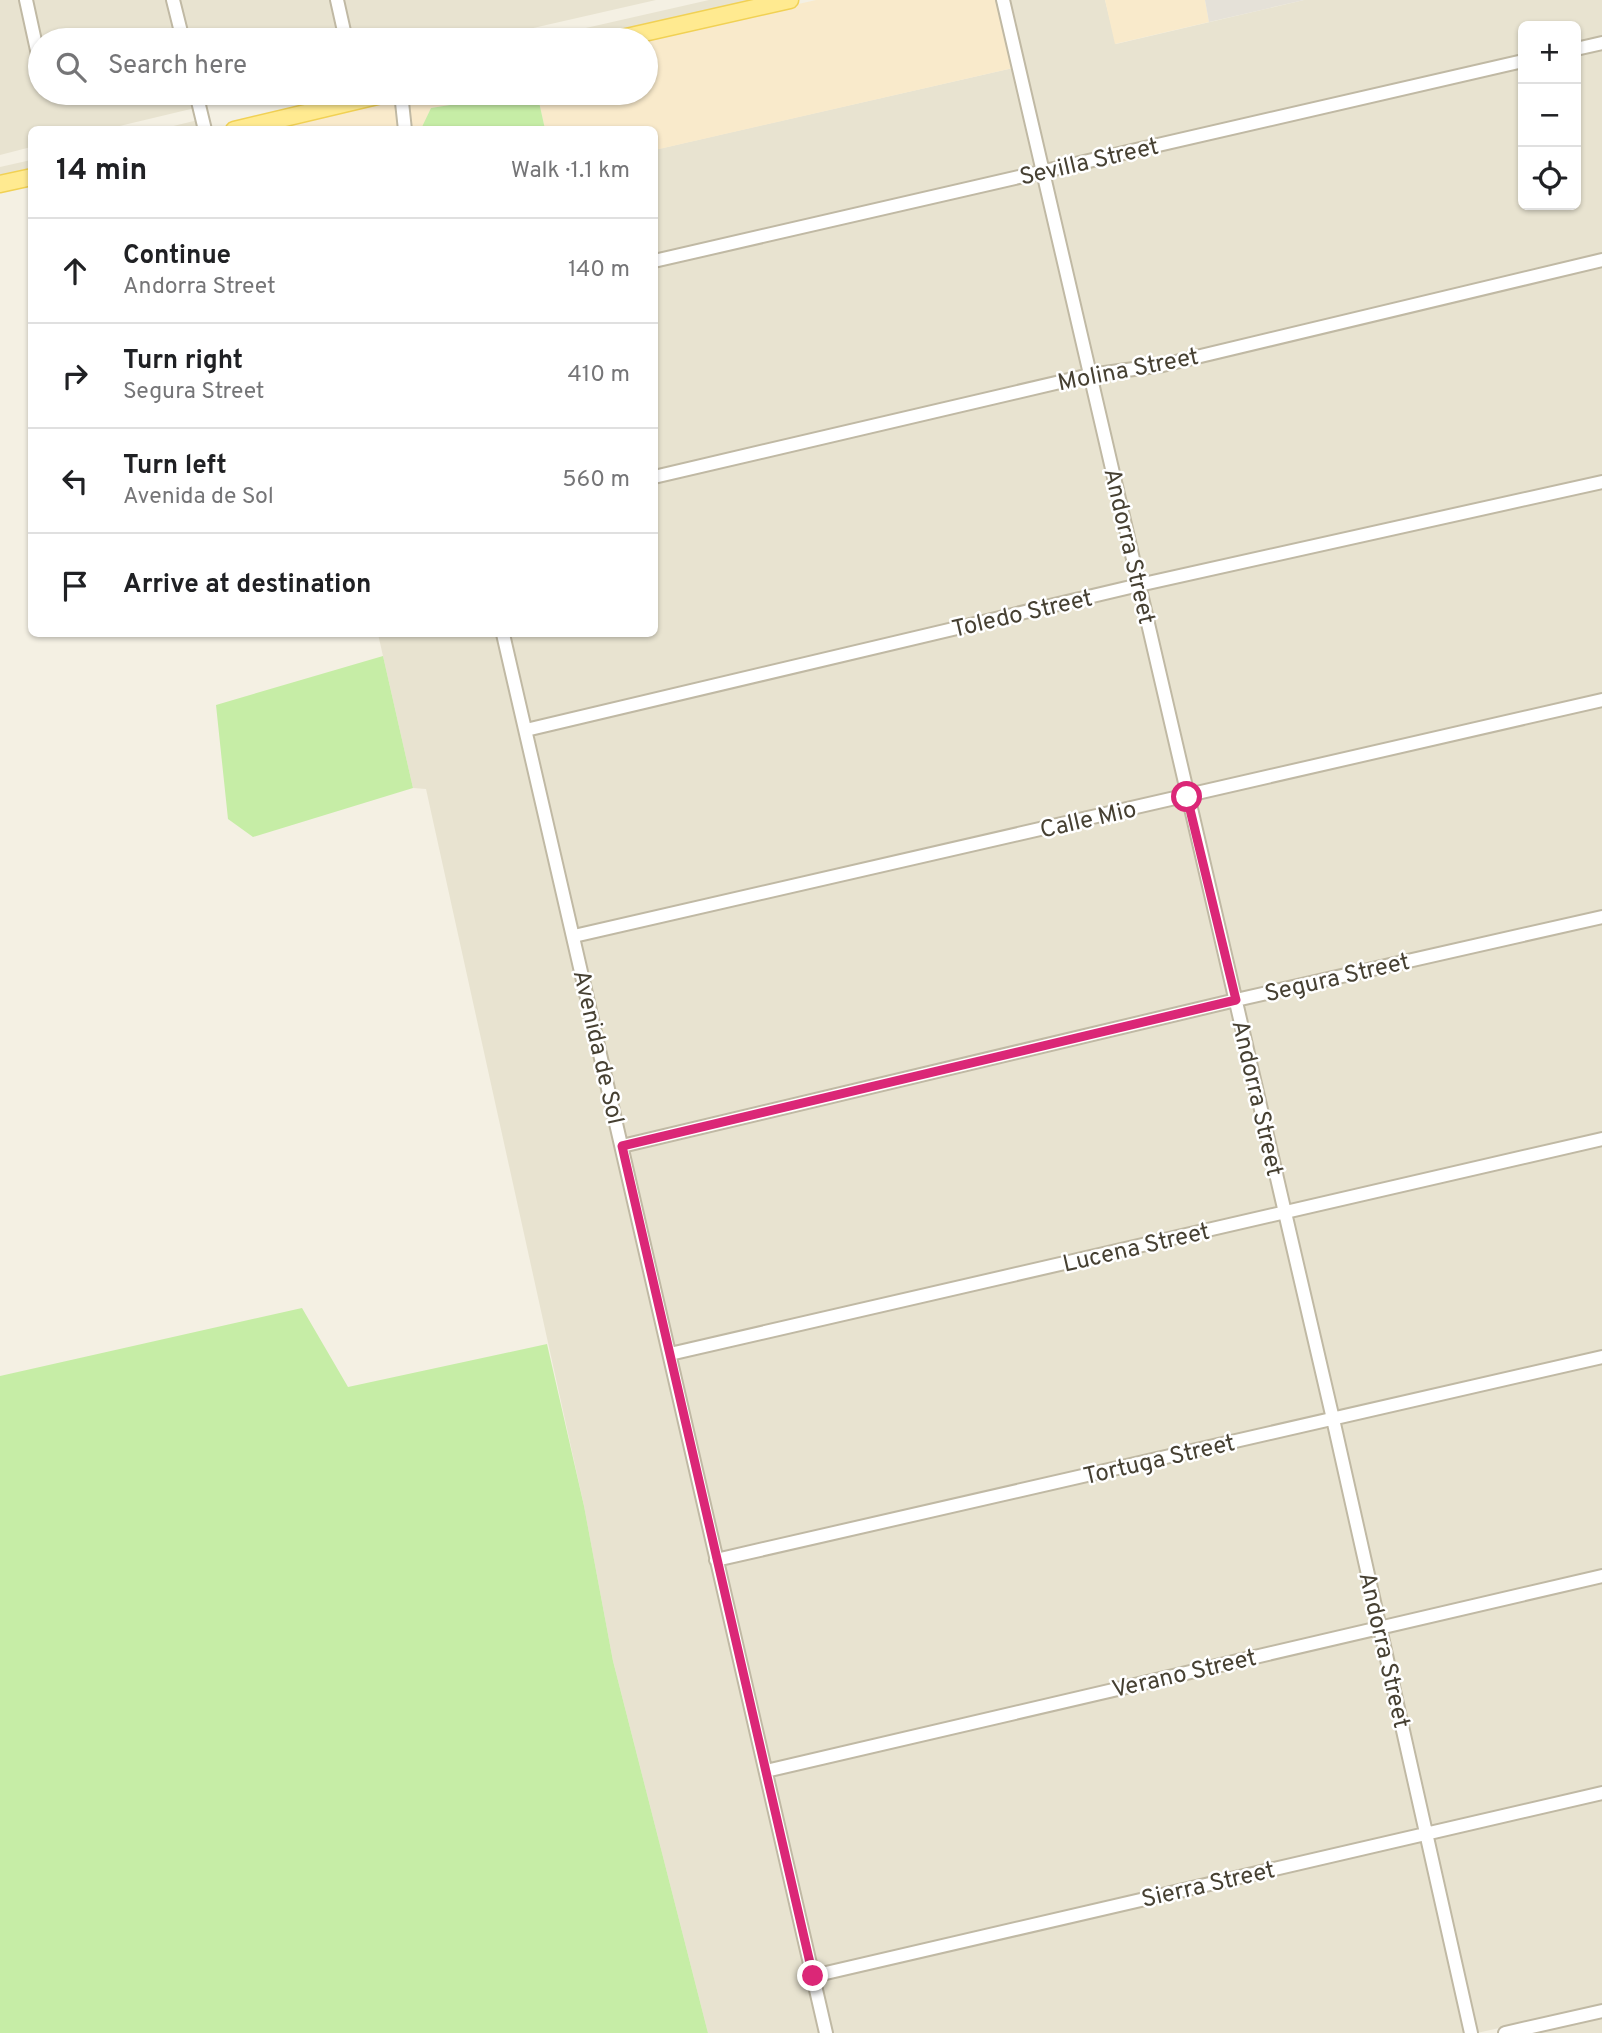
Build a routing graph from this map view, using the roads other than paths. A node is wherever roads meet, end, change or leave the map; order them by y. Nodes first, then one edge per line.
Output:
1 (26, 0) edge
2 (173, 0) edge
3 (337, 0) edge
4 (790, 0) edge
5 (1003, 0) edge
6 (32, 28) edge
7 (180, 28) edge
8 (343, 28) edge
9 (658, 30) edge
10 (1602, 43) edge
11 (1581, 48) edge
12 (1518, 62) edge
13 (199, 105) edge
14 (327, 105) edge
15 (402, 105) edge
16 (204, 126) edge
17 (249, 126) edge
18 (405, 126) edge
19 (1043, 171) junction
20 (28, 178) edge
21 (0, 184) edge
22 (658, 260) edge
23 (1602, 260) edge
24 (1090, 375) junction
25 (658, 476) edge
26 (1602, 482) edge
27 (1139, 586) junction
28 (504, 637) edge
29 (1602, 700) edge
30 (526, 730) junction
31 (1187, 797) junction
32 (1602, 917) edge
33 (574, 936) junction
34 (1236, 1000) junction
35 (1602, 1139) edge
36 (622, 1146) junction
37 (1284, 1213) junction
38 (670, 1354) junction
39 (1602, 1357) edge
40 (1333, 1419) junction
41 (716, 1560) junction
42 (1602, 1576) edge
43 (1380, 1627) junction
44 (766, 1772) junction
45 (1602, 1793) edge
46 (1427, 1833) junction
47 (813, 1976) junction
48 (1602, 2011) edge
49 (826, 2033) edge
50 (1471, 2033) edge
51 (1505, 2033) edge

1 - 6 street
2 - 7 street
3 - 8 street
4 - 9 main road
5 - 19 street, Andorra Street
10 - 11 street
12 - 19 street, Sevilla Street
13 - 16 street
14 - 17 main road
15 - 18 street
19 - 22 street, Sevilla Street
19 - 24 street, Andorra Street
20 - 21 main road
23 - 24 street, Molina Street
24 - 25 street, Molina Street
24 - 27 street, Andorra Street
26 - 27 street, Toledo Street
27 - 30 street, Toledo Street
27 - 31 street, Andorra Street
28 - 30 street, Avenida de Sol
29 - 31 street, Calle Mio
30 - 33 street, Avenida de Sol
31 - 33 street, Calle Mio
31 - 34 street, Andorra Street
32 - 34 street, Segura Street
33 - 36 street, Avenida de Sol
34 - 36 street, Segura Street
34 - 37 street, Andorra Street
35 - 37 street, Lucena Street
36 - 38 street, Avenida de Sol
37 - 38 street, Lucena Street
37 - 40 street, Andorra Street
38 - 41 street, Avenida de Sol
39 - 40 street, Tortuga Street
40 - 41 street, Tortuga Street
40 - 43 street, Andorra Street
41 - 44 street, Avenida de Sol
42 - 43 street, Verano Street
43 - 44 street, Verano Street
43 - 46 street, Andorra Street
44 - 47 street, Avenida de Sol
45 - 46 street, Sierra Street
46 - 47 street, Sierra Street
46 - 50 street, Andorra Street
47 - 49 street, Avenida de Sol
48 - 51 street

